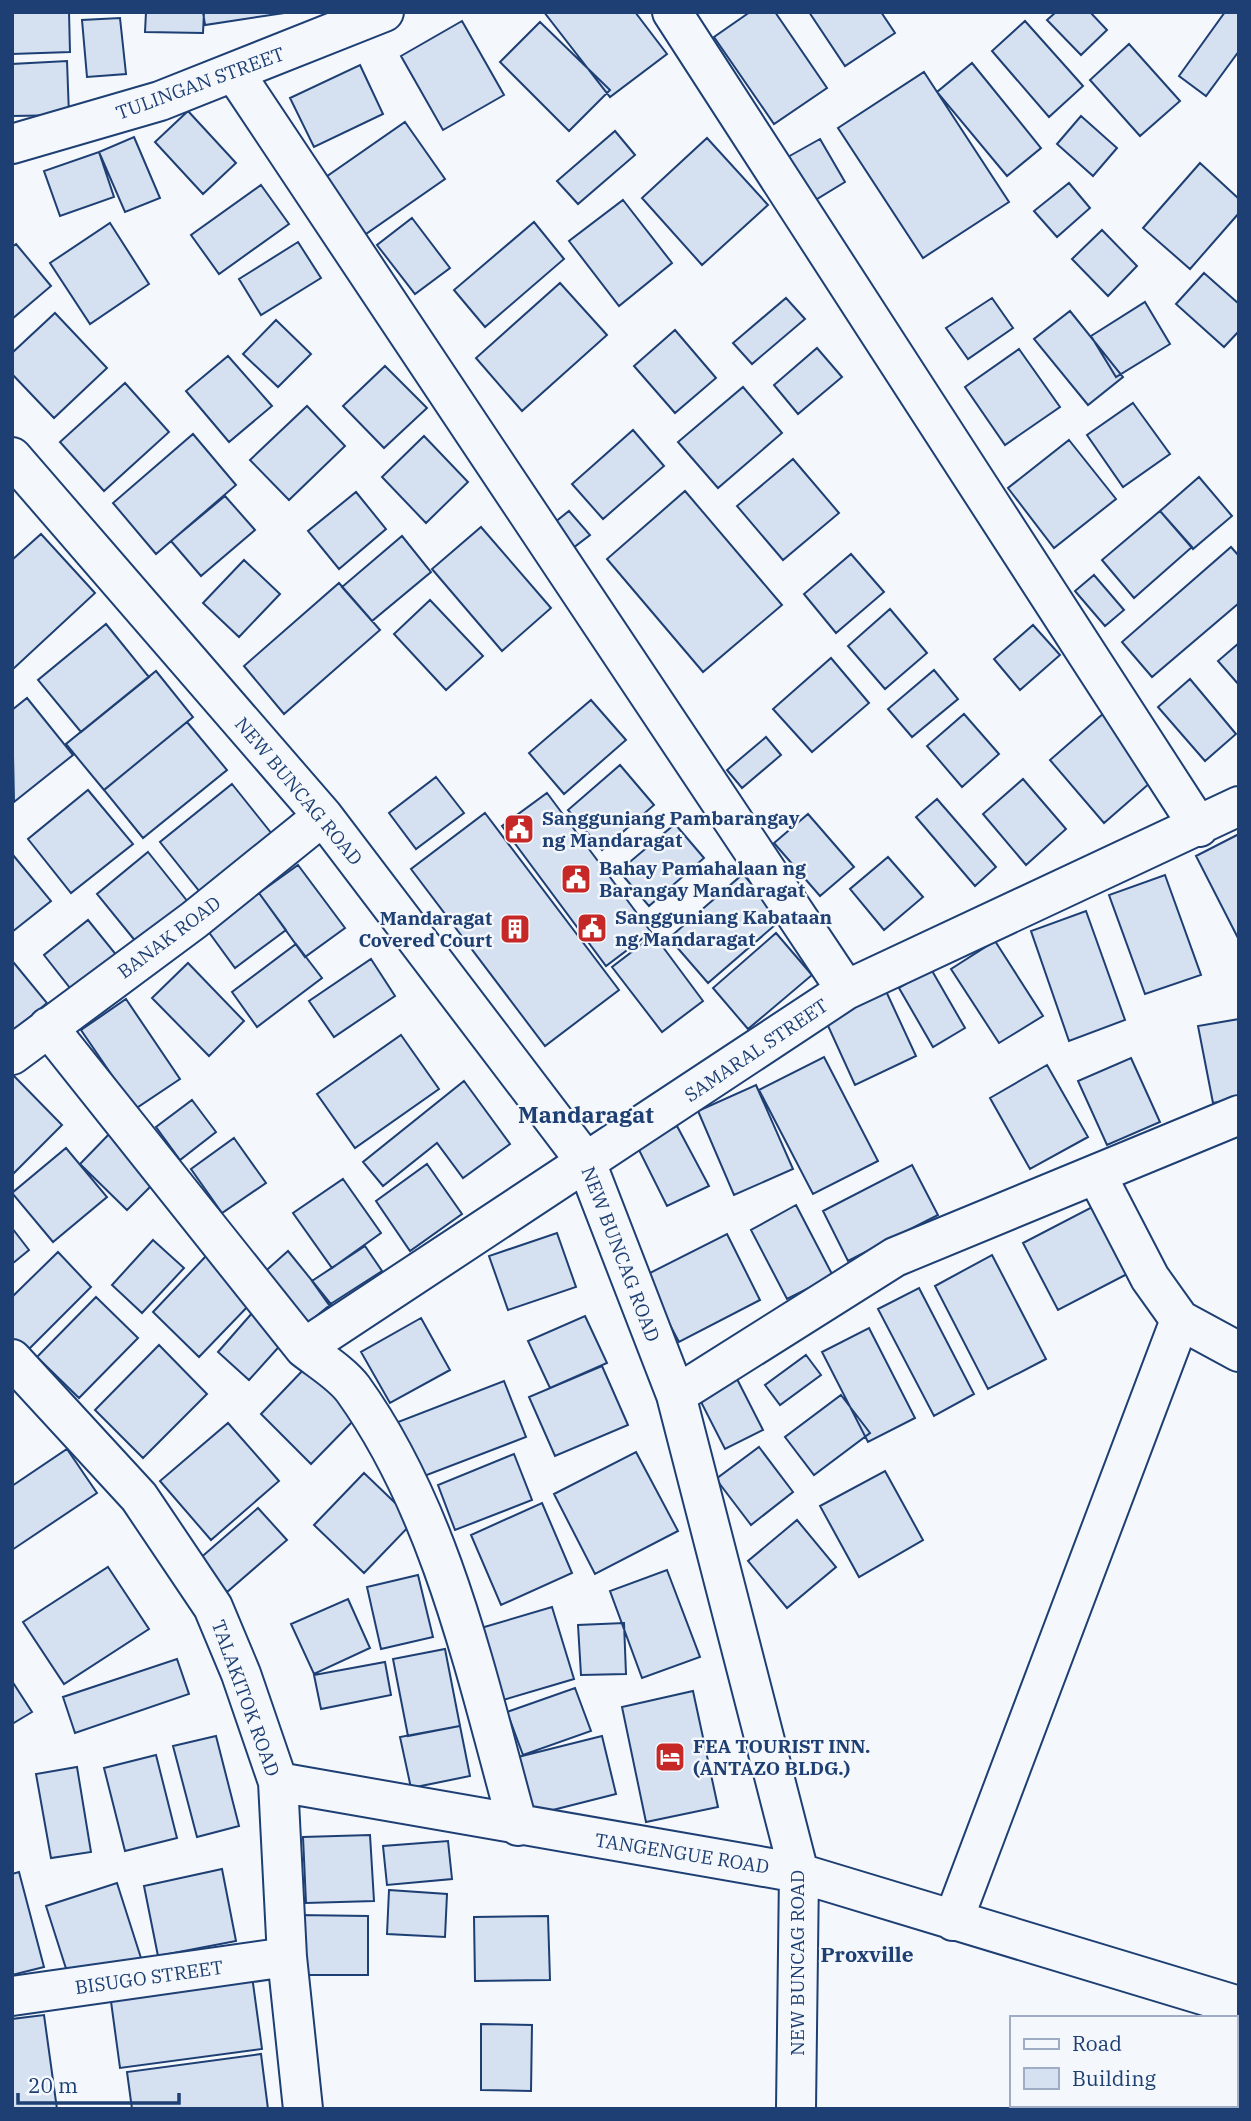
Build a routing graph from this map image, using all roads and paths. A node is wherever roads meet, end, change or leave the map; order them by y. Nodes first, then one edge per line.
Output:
1 (384, 12) edge
2 (672, 12) edge
3 (234, 72) junction
4 (12, 144) edge
5 (12, 457) edge
6 (1239, 806) edge
7 (323, 816) junction
8 (1199, 827) junction
9 (846, 990) junction
10 (48, 1027) junction
11 (12, 1055) edge
12 (1239, 1115) edge
13 (586, 1162) junction
14 (1096, 1174) junction
15 (1180, 1320) junction
16 (304, 1348) junction
17 (1239, 1352) edge
18 (12, 1359) edge
19 (676, 1395) junction
20 (278, 1782) junction
21 (518, 1826) junction
22 (799, 1872) junction
23 (953, 1921) junction
24 (287, 1956) junction
25 (12, 1996) edge
26 (1239, 2006) edge
27 (303, 2109) edge
28 (796, 2109) edge

1 - 3 street, TULINGAN STREET
2 - 8 street
3 - 4 street, TULINGAN STREET
3 - 9 street
5 - 7 street, NEW BUNCAG ROAD
6 - 8 street, SAMARAL STREET
7 - 10 street, BANAK ROAD
7 - 13 street, NEW BUNCAG ROAD
8 - 9 street, SAMARAL STREET
9 - 13 street, SAMARAL STREET
10 - 11 street, BANAK ROAD
10 - 16 street
12 - 14 street
13 - 16 street, SAMARAL STREET
13 - 19 street, NEW BUNCAG ROAD
14 - 15 street
14 - 19 street
15 - 17 street
15 - 23 street
16 - 21 street
18 - 20 street, TALAKITOK ROAD
19 - 22 street, NEW BUNCAG ROAD
20 - 21 street, TANGENGUE ROAD
20 - 24 street, TALAKITOK ROAD
21 - 22 street, TANGENGUE ROAD
22 - 23 street, TANGENGUE ROAD
22 - 28 street, NEW BUNCAG ROAD
23 - 26 street, TANGENGUE ROAD
24 - 25 street, BISUGO STREET
24 - 27 street, TALAKITOK ROAD

